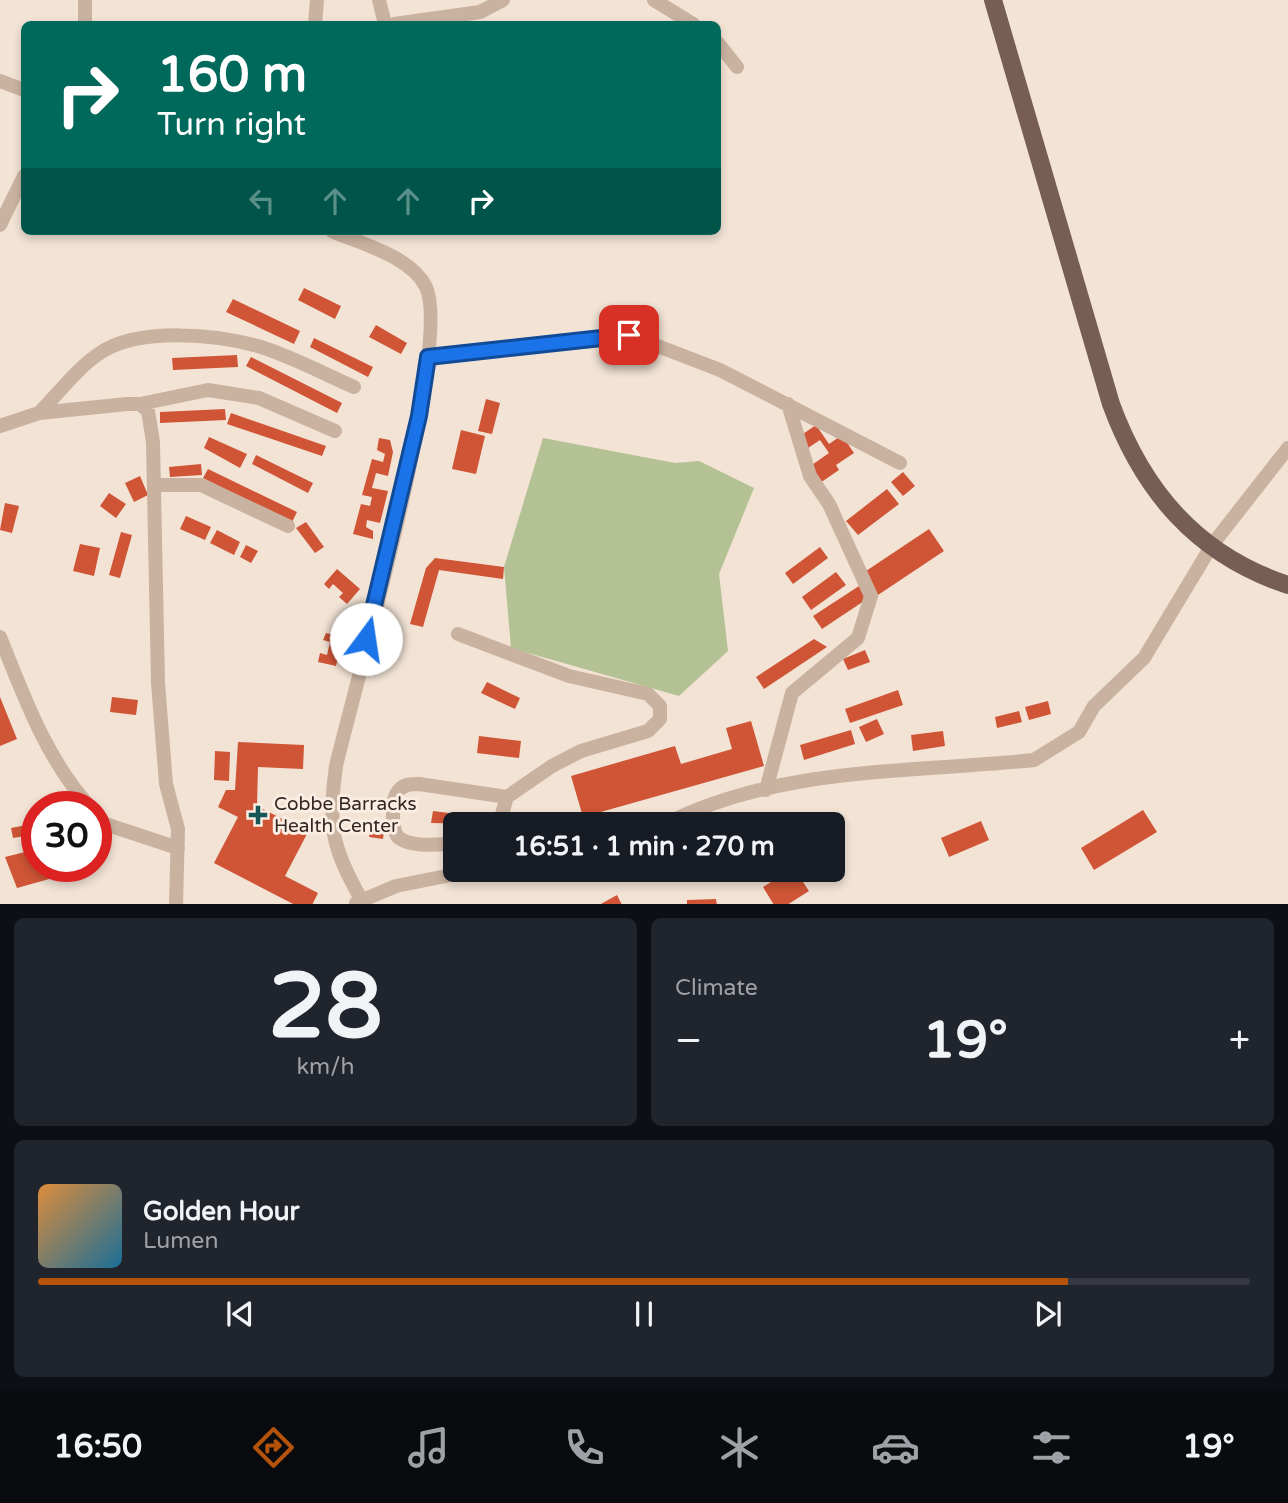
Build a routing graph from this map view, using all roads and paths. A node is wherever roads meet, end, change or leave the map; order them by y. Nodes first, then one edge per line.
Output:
1 (85, 0) edge
2 (317, 0) edge
3 (379, 0) edge
4 (503, 0) edge
5 (654, 0) edge
6 (993, 0) edge
7 (85, 21) edge
8 (315, 21) edge
9 (384, 21) edge
10 (416, 21) edge
11 (688, 21) edge
12 (721, 47) edge
13 (737, 67) dead end
14 (0, 81) edge
15 (21, 89) edge
16 (21, 182) edge
17 (0, 225) edge
18 (340, 235) edge
19 (428, 357) junction
20 (354, 387) dead end
21 (139, 404) junction
22 (788, 404) junction
23 (39, 413) junction
24 (0, 426) edge
25 (335, 430) dead end
26 (1288, 448) edge
27 (900, 463) dead end
28 (154, 485) junction
29 (288, 526) dead end
30 (1212, 545) junction
31 (1288, 585) edge
32 (458, 634) dead end
33 (0, 636) edge
34 (766, 790) junction
35 (75, 791) edge
36 (507, 797) junction
37 (503, 812) edge
38 (696, 812) edge
39 (112, 826) edge
40 (443, 844) edge
41 (178, 848) junction
42 (443, 877) edge
43 (358, 902) edge
44 (176, 904) edge

1 - 7 street
2 - 8 street
3 - 9 street
4 - 10 street
5 - 11 street
6 - 30 main road
12 - 13 street
14 - 15 street
16 - 17 street
18 - 19 street
19 - 22 street
19 - 43 street
20 - 23 street
21 - 23 street
21 - 25 street
21 - 28 street
22 - 27 street
22 - 34 street
23 - 24 street
26 - 30 street
28 - 29 street
28 - 41 street
30 - 31 main road
30 - 34 street
32 - 36 street
33 - 35 street
34 - 38 street
36 - 37 street
36 - 40 street
39 - 41 street
41 - 44 street
42 - 43 street

